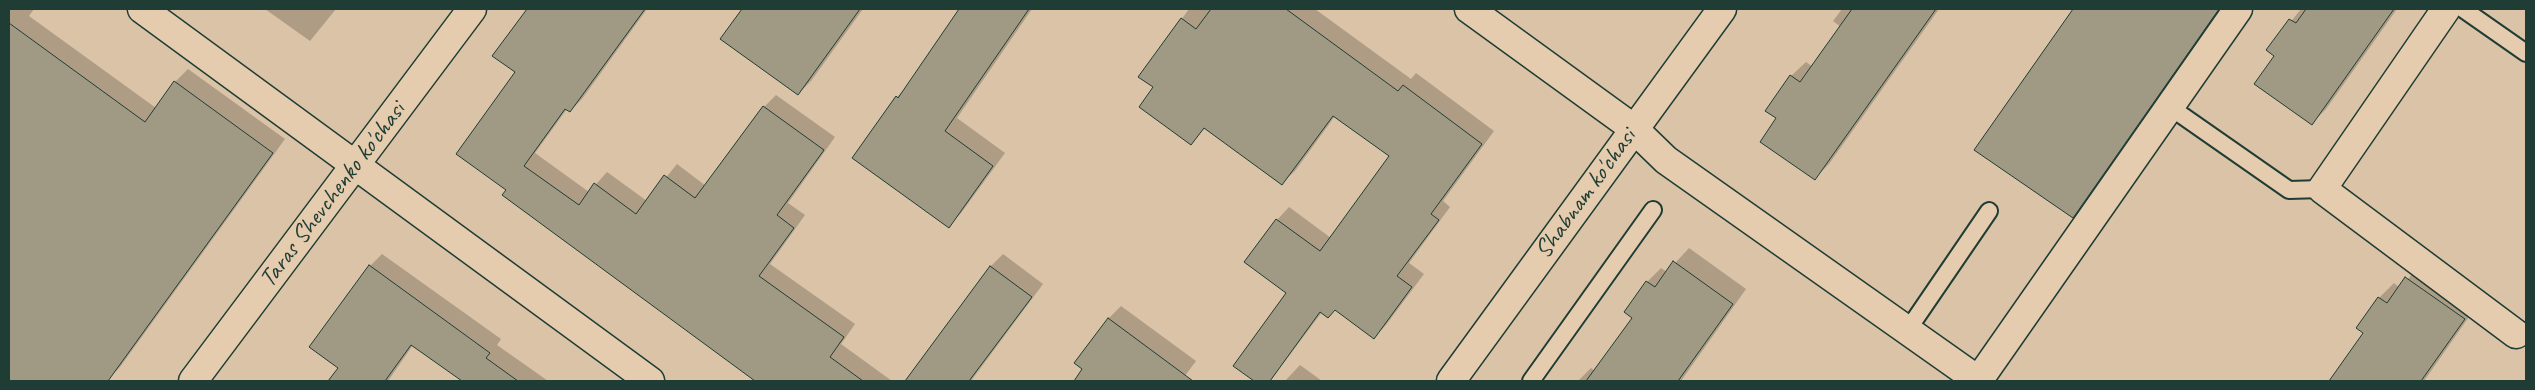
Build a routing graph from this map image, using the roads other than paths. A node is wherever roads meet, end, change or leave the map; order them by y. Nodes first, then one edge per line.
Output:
1 (142, 9) edge
2 (472, 9) edge
3 (1469, 9) edge
4 (1722, 9) edge
5 (2238, 9) edge
6 (2446, 9) edge
7 (2463, 9) edge
8 (2526, 54) edge
9 (2170, 108) junction
10 (1633, 128) junction
11 (357, 164) junction
12 (2322, 188) junction
13 (1653, 210) dead end
14 (1989, 212) dead end
15 (1907, 331) junction
16 (2516, 334) dead end
17 (194, 381) edge
18 (650, 381) edge
19 (1451, 381) edge
20 (1531, 381) edge
21 (1978, 381) edge

1 - 11 street
2 - 11 street, Taras Shevchenko ko'chasi
3 - 10 street
4 - 10 street, Shabnam ko'chasi
5 - 9 street
6 - 12 street
7 - 8 lane
9 - 12 lane
9 - 21 street
10 - 15 street
10 - 19 street, Shabnam ko'chasi
11 - 17 street, Taras Shevchenko ko'chasi
11 - 18 street
12 - 16 street
13 - 20 lane
14 - 15 lane
15 - 21 street

